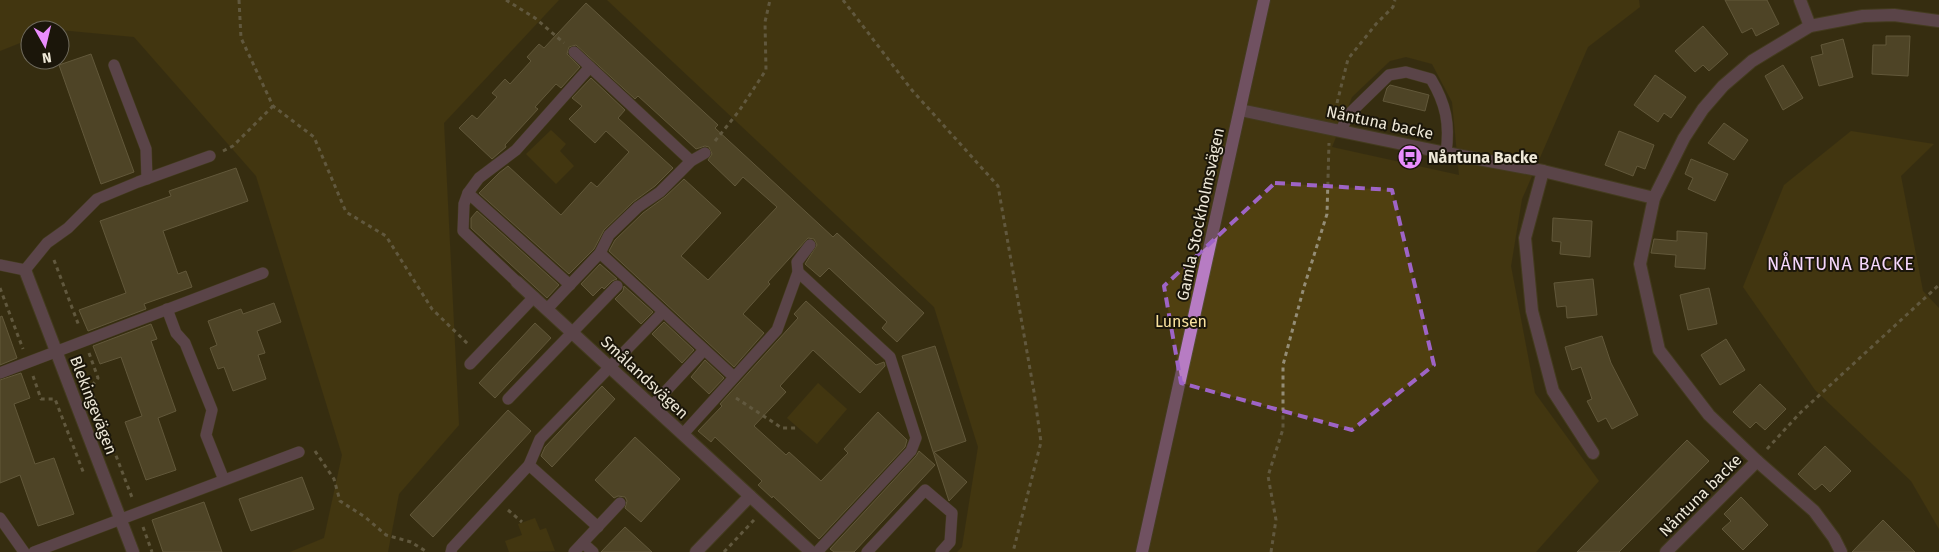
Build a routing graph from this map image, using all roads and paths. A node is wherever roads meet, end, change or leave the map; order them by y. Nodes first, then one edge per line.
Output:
1 (239, 0) edge
2 (506, 0) edge
3 (770, 0) edge
4 (843, 0) edge
5 (1264, 0) edge
6 (1395, 0) edge
7 (1800, 0) edge
8 (1939, 21) edge
9 (1810, 26) junction
10 (574, 52) joint
11 (114, 65) dead end
12 (590, 67) junction
13 (273, 106) junction
14 (1240, 110) junction
15 (1335, 129) junction
16 (705, 154) joint
17 (1446, 154) junction
18 (210, 156) joint
19 (691, 161) junction
20 (1543, 172) junction
21 (147, 179) junction
22 (468, 193) junction
23 (1654, 198) junction
24 (47, 243) junction
25 (810, 245) dead end
26 (600, 253) junction
27 (0, 265) edge
28 (25, 270) junction
29 (263, 272) dead end
30 (798, 272) junction
31 (517, 282) joint
32 (570, 285) junction
33 (1939, 285) edge
34 (617, 286) dead end
35 (0, 288) edge
36 (534, 297) junction
37 (167, 309) junction
38 (547, 309) junction
39 (663, 312) junction
40 (572, 333) junction
41 (85, 341) junction
42 (704, 350) junction
43 (56, 352) junction
44 (478, 353) junction
45 (28, 363) junction
46 (470, 364) dead end
47 (611, 368) junction
48 (0, 374) edge
49 (734, 377) junction
50 (723, 389) junction
51 (508, 399) dead end
52 (652, 406) junction
53 (798, 428) dead end
54 (683, 434) junction
55 (299, 452) joint
56 (1593, 453) dead end
57 (1757, 461) junction
58 (529, 465) junction
59 (224, 480) junction
60 (86, 481) dead end
61 (750, 496) junction
62 (620, 503) dead end
63 (764, 509) junction
64 (138, 513) junction
65 (0, 518) edge
66 (120, 520) junction
67 (598, 527) junction
68 (583, 542) junction
69 (24, 552) edge
70 (34, 552) edge
71 (133, 552) edge
72 (152, 552) edge
73 (427, 552) edge
74 (450, 552) edge
75 (574, 552) edge
76 (593, 552) edge
77 (696, 552) edge
78 (724, 552) edge
79 (811, 552) edge
80 (817, 552) edge
81 (867, 552) edge
82 (941, 552) edge
83 (1013, 552) edge
84 (1142, 552) edge
85 (1271, 552) edge
86 (1666, 552) edge
87 (1841, 552) edge

1 - 13 path
2 - 10 path
3 - 16 path
4 - 83 path
5 - 14 main road, Gamla Stockholmsvägen
6 - 15 path
7 - 9 street
8 - 9 street, Nåntuna backe
9 - 23 street, Nåntuna backe
10 - 12 lane
11 - 21 lane
12 - 19 lane
12 - 22 lane
13 - 18 path
13 - 44 path
14 - 15 street, Nåntuna backe
14 - 84 main road, Gamla Stockholmsvägen
15 - 17 street, Nåntuna backe
15 - 17 lane
15 - 85 path
16 - 19 lane
17 - 20 street, Nåntuna backe
18 - 21 lane
19 - 26 lane
20 - 23 street, Nåntuna backe
20 - 56 street
21 - 24 lane
22 - 31 lane
22 - 32 lane
23 - 57 street, Nåntuna backe
24 - 28 lane
24 - 41 path
25 - 30 lane
26 - 32 lane
26 - 39 lane
27 - 28 lane
28 - 43 street, Blekingevägen
29 - 37 lane
30 - 49 lane
30 - 80 lane
31 - 36 street, Smålandsvägen
32 - 38 lane
33 - 57 path
34 - 40 lane
35 - 45 path
36 - 38 street, Smålandsvägen
36 - 44 lane
37 - 41 lane
37 - 59 lane
38 - 40 street, Smålandsvägen
39 - 42 lane
39 - 47 lane
40 - 47 street, Smålandsvägen
40 - 51 lane
41 - 43 lane
41 - 64 path
42 - 49 lane
42 - 52 lane
43 - 45 lane
43 - 66 street, Blekingevägen
44 - 46 lane
45 - 48 lane
45 - 60 path
47 - 52 street, Smålandsvägen
47 - 58 lane
49 - 50 lane
50 - 53 path
50 - 54 lane
52 - 54 street, Smålandsvägen
54 - 61 street, Smålandsvägen
55 - 59 lane
55 - 73 path
57 - 86 street, Nåntuna backe
57 - 87 street, Nåntuna backe
58 - 67 lane
58 - 74 lane
59 - 64 lane
61 - 63 street, Smålandsvägen
61 - 77 street
62 - 67 lane
63 - 78 path
63 - 79 street, Smålandsvägen
64 - 66 lane
64 - 72 path
65 - 69 lane
66 - 70 lane
66 - 71 street, Blekingevägen
67 - 68 lane
68 - 75 lane
68 - 76 lane
81 - 82 lane

